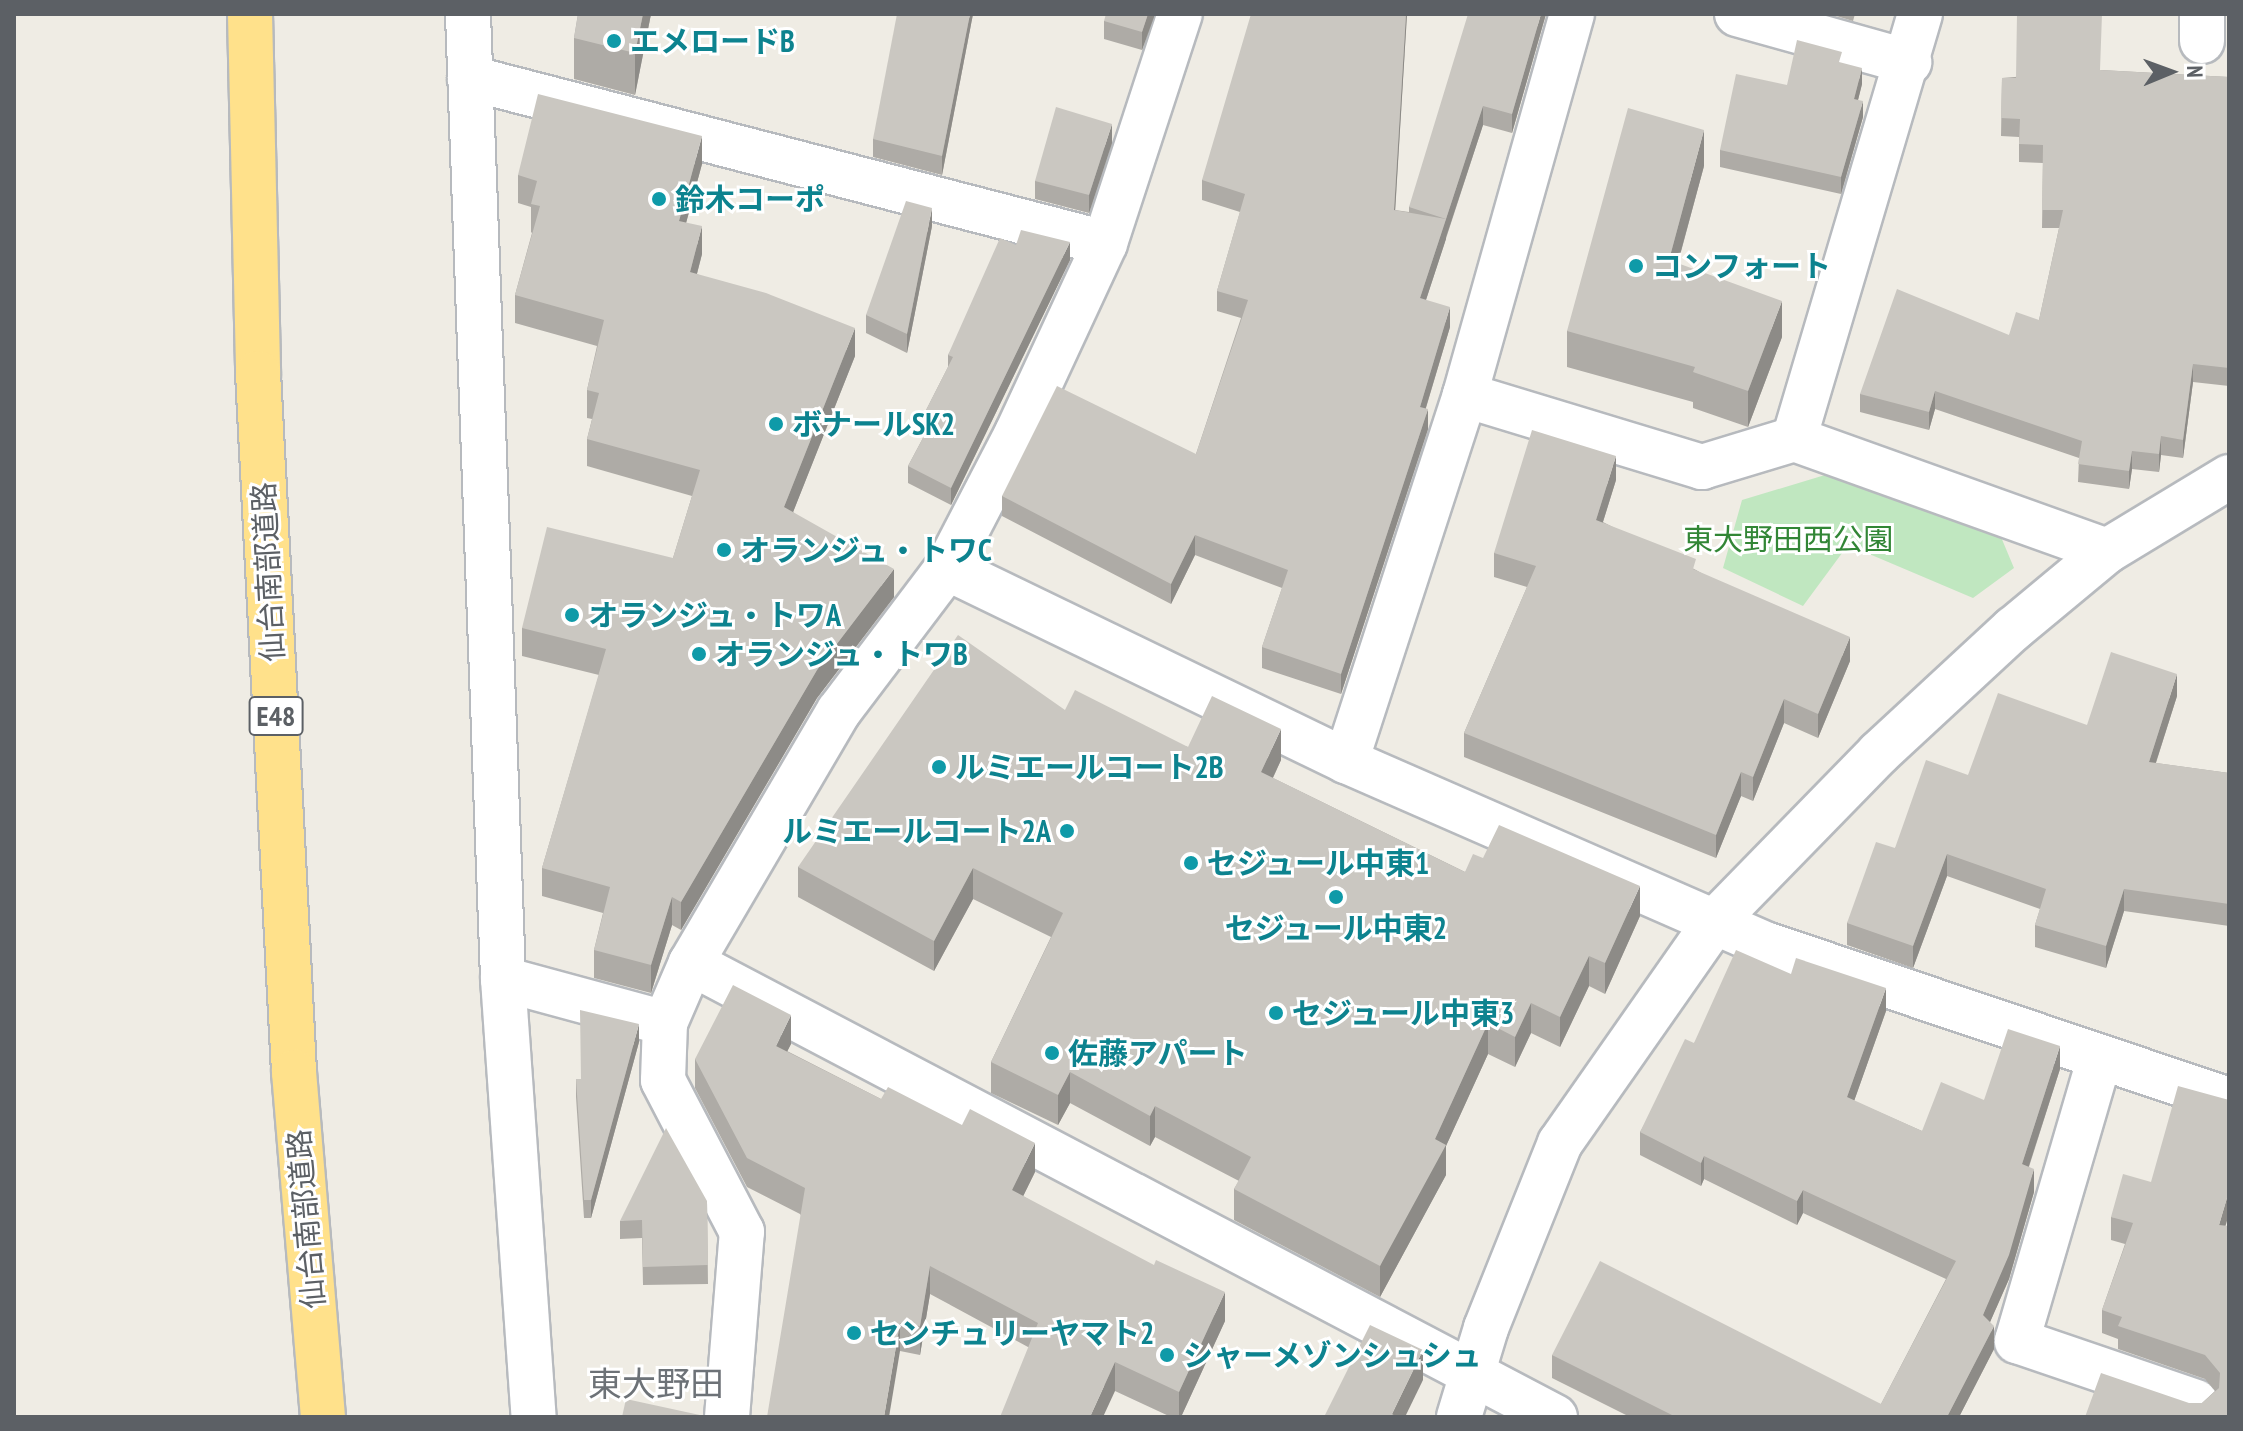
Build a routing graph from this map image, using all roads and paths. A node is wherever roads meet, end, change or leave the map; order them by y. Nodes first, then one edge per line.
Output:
1 (250, 14) edge
2 (468, 14) edge
3 (1180, 14) edge
4 (1572, 14) edge
5 (1737, 14) edge
6 (1920, 14) edge
7 (1909, 62) junction
8 (470, 78) junction
9 (1105, 243) junction
10 (1465, 395) junction
11 (1794, 439) junction
12 (2229, 477) edge
13 (2107, 551) junction
14 (947, 568) junction
15 (1346, 761) junction
16 (1716, 920) junction
17 (691, 963) junction
18 (503, 979) junction
19 (665, 1023) junction
20 (2100, 1057) junction
21 (2229, 1100) edge
22 (1470, 1374) junction
23 (2196, 1402) edge
24 (323, 1417) edge
25 (534, 1417) edge
26 (727, 1417) edge
27 (1459, 1417) edge
28 (1555, 1417) edge

1 - 24 highway, 仙台南部道路 / E48
2 - 8 street
3 - 9 street
4 - 10 street
5 - 7 street
6 - 7 street
7 - 11 street
8 - 9 street
8 - 18 street
9 - 14 street
10 - 11 street
10 - 15 street
11 - 13 street
12 - 13 street
13 - 16 street
14 - 15 street
14 - 17 street
15 - 16 street
16 - 20 street
16 - 22 street
17 - 19 street
17 - 22 street
18 - 19 street
18 - 25 street
19 - 26 street
20 - 21 street
20 - 23 street
22 - 27 street
22 - 28 street

